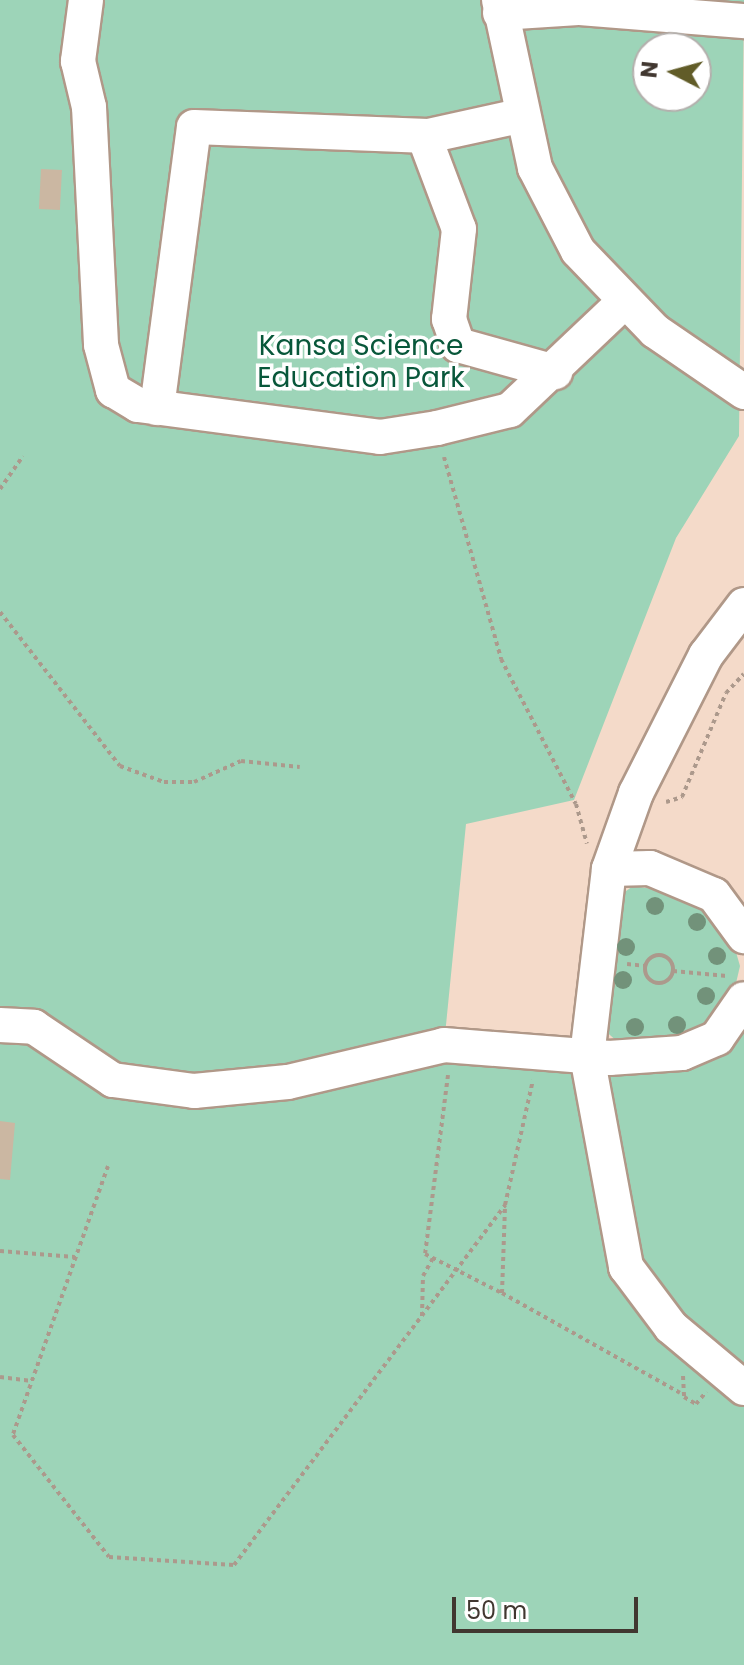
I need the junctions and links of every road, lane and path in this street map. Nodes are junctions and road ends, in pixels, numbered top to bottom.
1 (86, 0) edge
2 (500, 6) edge
3 (744, 21) edge
4 (520, 116) junction
5 (424, 136) junction
6 (624, 302) junction
7 (555, 372) junction
8 (744, 392) edge
9 (157, 408) junction
10 (437, 428) junction
11 (23, 456) dead end
12 (0, 489) edge
13 (744, 605) edge
14 (0, 612) edge
15 (744, 674) edge
16 (300, 767) dead end
17 (633, 811) junction
18 (598, 862) junction
19 (744, 936) edge
20 (673, 971) junction
21 (744, 978) edge
22 (744, 999) edge
23 (0, 1025) edge
24 (451, 1046) junction
25 (533, 1050) junction
26 (587, 1056) junction
27 (108, 1166) dead end
28 (505, 1205) junction
29 (0, 1251) edge
30 (75, 1257) junction
31 (433, 1258) junction
32 (460, 1269) junction
33 (502, 1293) junction
34 (422, 1319) junction
35 (0, 1377) edge
36 (32, 1381) junction
37 (744, 1388) edge
38 (680, 1393) dead end

1 - 9 street
2 - 3 street
2 - 4 street
4 - 5 street
4 - 6 street
5 - 7 street
5 - 9 street
6 - 7 street
6 - 8 street
7 - 10 street
9 - 10 street
10 - 18 path
11 - 12 path
13 - 17 street
14 - 16 path
15 - 17 path
17 - 18 street
18 - 19 street
18 - 26 street
20 - 20 path
20 - 21 path
22 - 26 street
23 - 24 street
24 - 25 street
24 - 31 path
25 - 26 street
25 - 28 path
26 - 37 street
27 - 30 path
28 - 32 path
28 - 33 path
29 - 30 path
30 - 36 path
31 - 32 path
31 - 34 path
32 - 33 path
32 - 34 path
33 - 38 path
34 - 36 path
35 - 36 path

